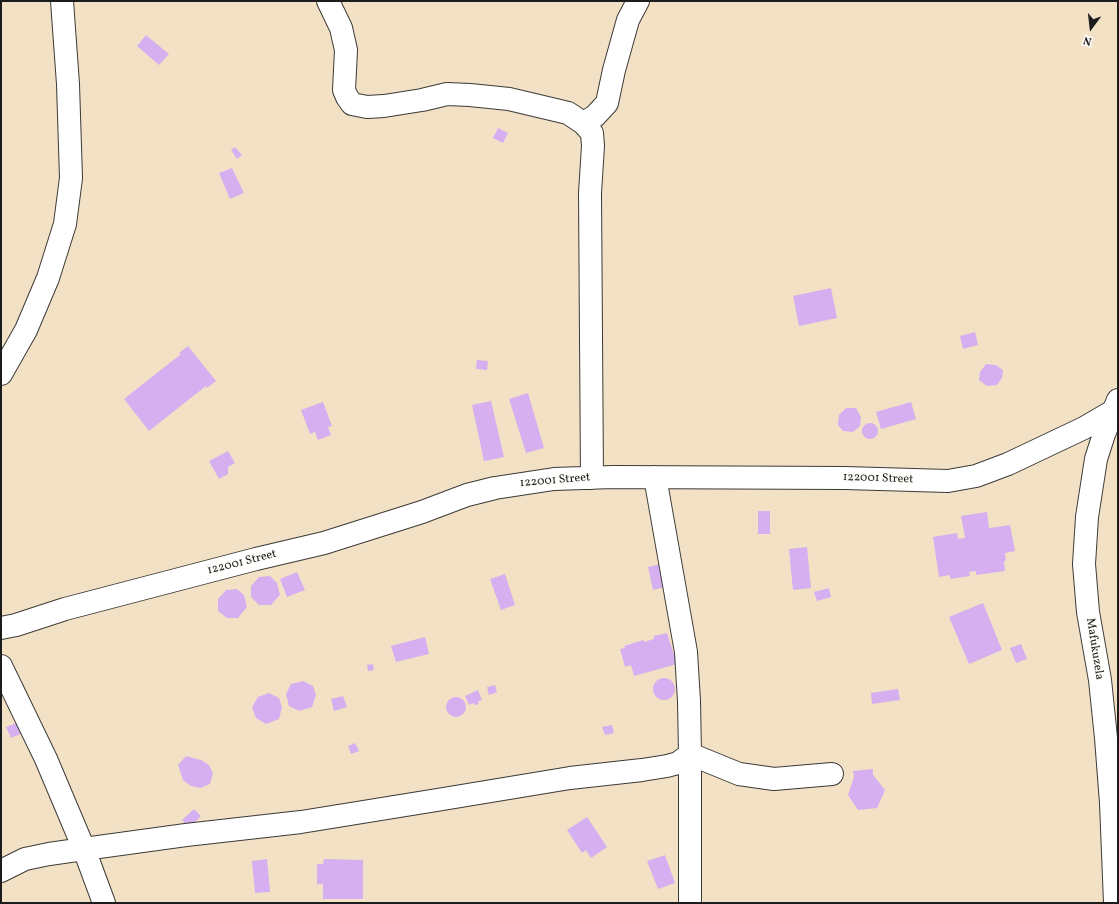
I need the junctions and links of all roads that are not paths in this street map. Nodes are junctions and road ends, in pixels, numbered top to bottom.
1 (62, 1) edge
2 (328, 1) edge
3 (638, 1) edge
4 (583, 122) junction
5 (1, 374) edge
6 (1116, 405) edge
7 (655, 477) junction
8 (592, 478) junction
9 (1, 628) edge
10 (1, 666) edge
11 (690, 754) junction
12 (832, 774) dead end
13 (84, 849) junction
14 (1, 871) edge
15 (104, 903) edge
16 (690, 903) edge
17 (1115, 903) edge

1 - 5 street
2 - 4 street
3 - 4 street
4 - 8 street
6 - 7 street, 122001 Street
6 - 17 street, Mafukuzela
7 - 8 street, 122001 Street
7 - 11 street
8 - 9 street, 122001 Street
10 - 13 street
11 - 12 street
11 - 13 street
11 - 16 street
13 - 14 street
13 - 15 street

